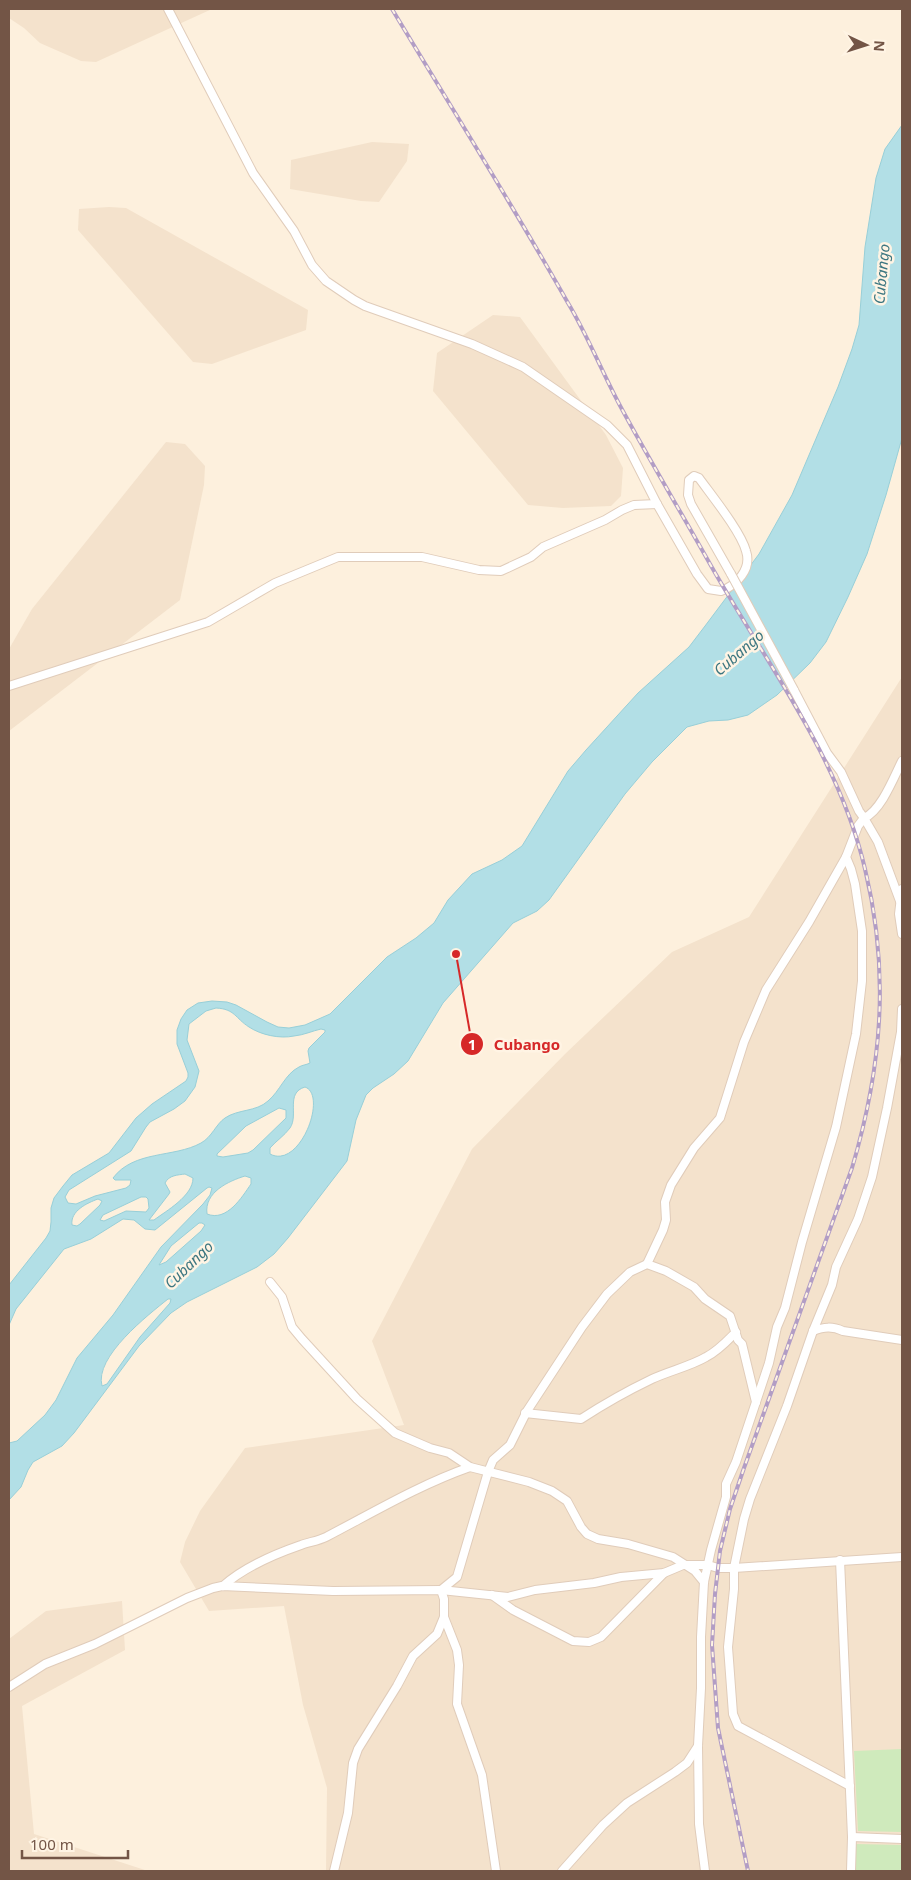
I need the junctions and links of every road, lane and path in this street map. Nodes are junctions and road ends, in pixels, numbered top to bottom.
1 (168, 9) edge
2 (657, 504) junction
3 (9, 686) edge
4 (902, 761) edge
5 (864, 818) junction
6 (846, 858) junction
7 (902, 889) edge
8 (900, 901) junction
9 (902, 934) edge
10 (902, 1010) edge
11 (647, 1264) junction
12 (270, 1282) dead end
13 (813, 1331) junction
14 (736, 1332) junction
15 (902, 1340) edge
16 (756, 1402) junction
17 (525, 1413) junction
18 (470, 1467) junction
19 (488, 1472) junction
20 (902, 1557) edge
21 (840, 1560) junction
22 (708, 1564) junction
23 (683, 1565) junction
24 (734, 1568) junction
25 (664, 1573) junction
26 (704, 1582) junction
27 (223, 1586) junction
28 (441, 1590) junction
29 (492, 1595) junction
30 (444, 1617) junction
31 (9, 1687) edge
32 (698, 1746) junction
33 (850, 1786) junction
34 (852, 1838) junction
35 (902, 1839) edge
36 (334, 1871) edge
37 (496, 1871) edge
38 (562, 1871) edge
39 (705, 1871) edge
40 (851, 1871) edge

1 - 2 street
2 - 3 street
2 - 5 street, bridge
4 - 5 street
5 - 6 street
5 - 8 street
6 - 11 street
6 - 16 street
7 - 8 street
8 - 9 street
10 - 13 street
11 - 14 street
11 - 17 street
12 - 18 street
13 - 15 street
13 - 24 street
14 - 16 street
14 - 17 street
16 - 22 street
17 - 19 street
18 - 19 street
18 - 27 street
19 - 23 street
19 - 28 street
20 - 21 street
21 - 24 street
21 - 33 street
22 - 23 street
22 - 24 street
22 - 26 street
23 - 25 street
23 - 26 street
24 - 33 street
25 - 29 street
25 - 29 street
26 - 32 street
27 - 28 street
27 - 31 street
28 - 29 street
28 - 30 street
30 - 36 street
30 - 37 street
32 - 38 street
32 - 39 street
33 - 34 street
34 - 35 street
34 - 40 street

